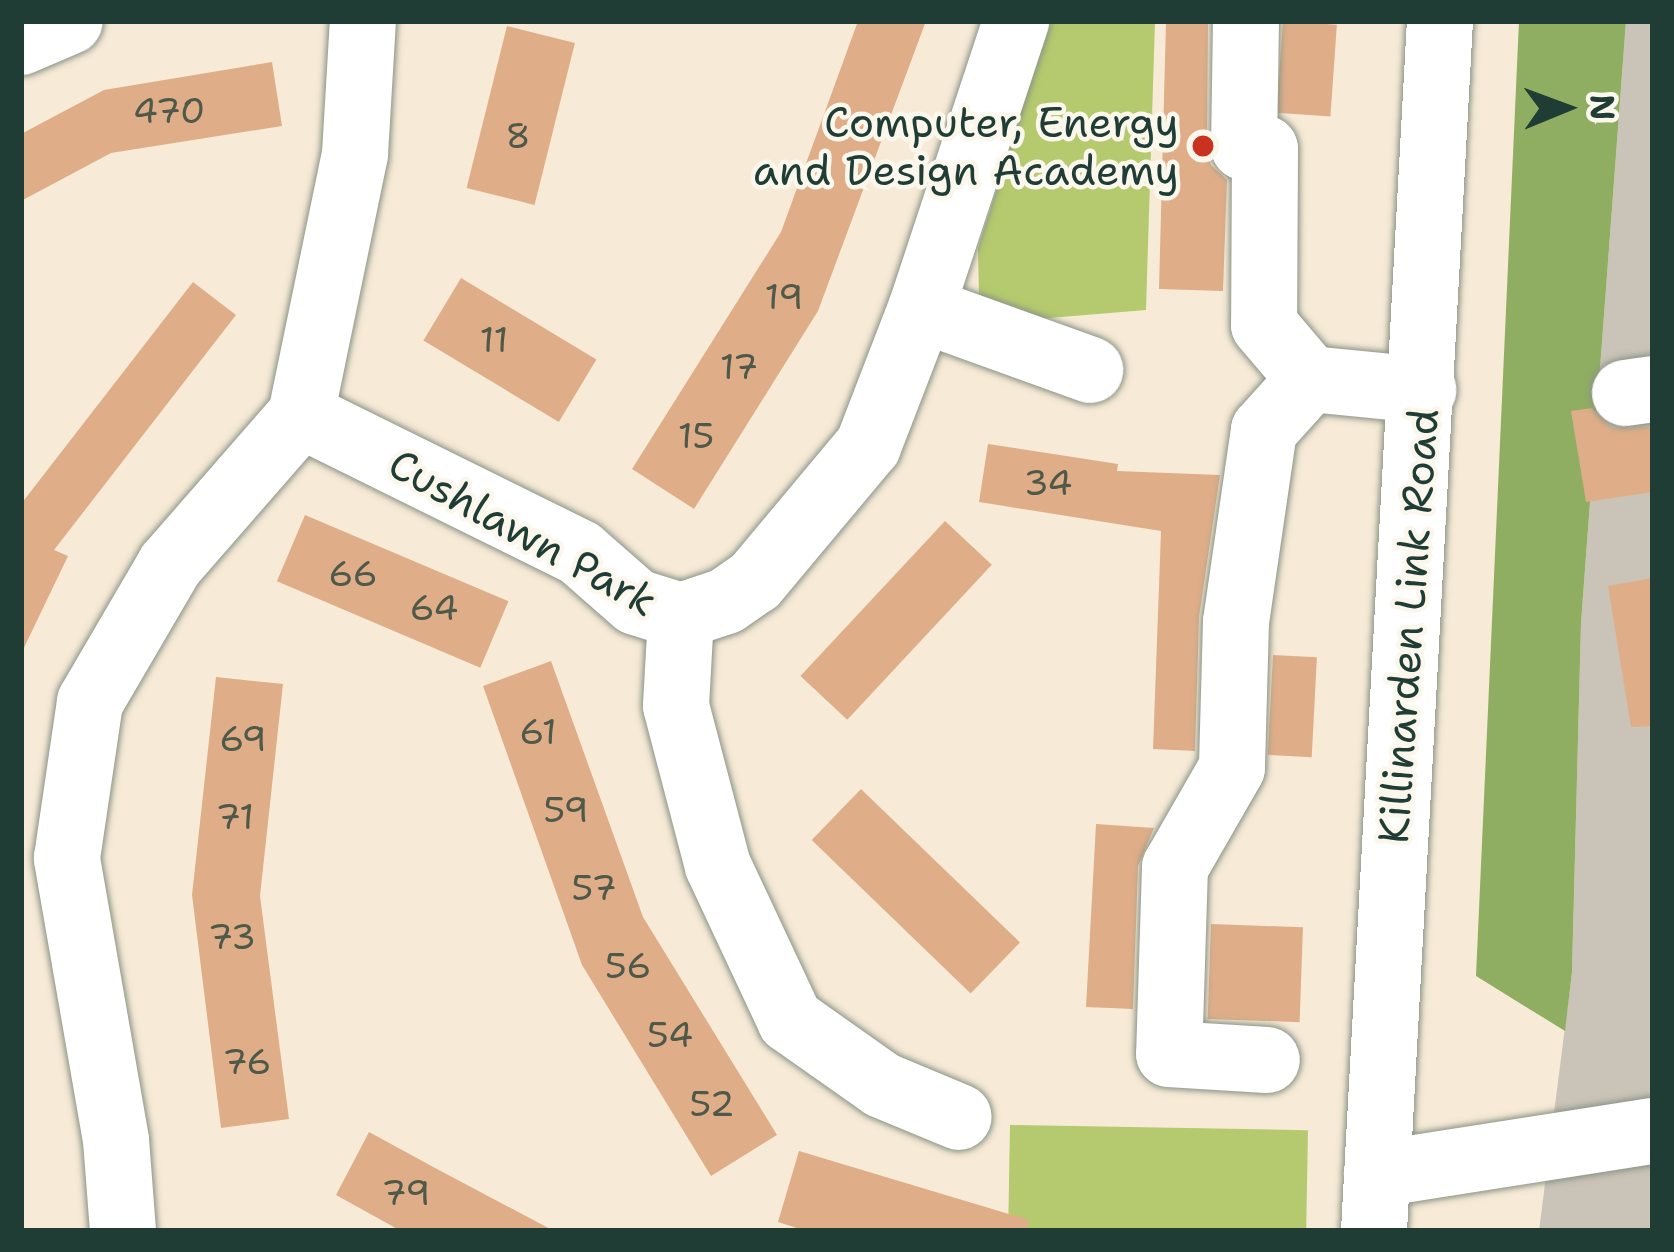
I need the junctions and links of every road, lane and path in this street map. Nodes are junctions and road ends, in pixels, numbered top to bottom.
1 (70, 21) edge
2 (363, 21) edge
3 (1016, 21) edge
4 (1246, 21) edge
5 (1440, 21) edge
6 (21, 42) edge
7 (921, 309) junction
8 (1090, 370) dead end
9 (1310, 379) junction
10 (1423, 390) junction
11 (301, 415) junction
12 (681, 616) junction
13 (44, 862) edge
14 (1267, 1060) dead end
15 (959, 1117) dead end
16 (1653, 1131) edge
17 (1376, 1203) edge
18 (123, 1231) edge

1 - 6 street
2 - 11 street
3 - 7 street, Cushlawn Park
4 - 9 street
5 - 10 street, Killinarden Link Road
7 - 8 street
7 - 12 street, Cushlawn Park
9 - 10 street
9 - 14 street
10 - 17 street, Killinarden Link Road
11 - 12 street, Cushlawn Park
11 - 13 street
12 - 15 street, Cushlawn Park
13 - 18 street
16 - 17 street

